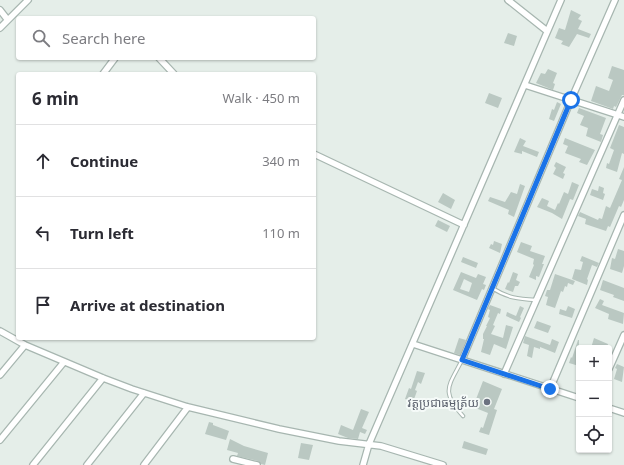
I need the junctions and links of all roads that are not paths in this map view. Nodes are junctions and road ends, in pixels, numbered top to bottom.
1 (28, 0) edge
2 (508, 0) edge
3 (561, 0) edge
4 (615, 0) edge
5 (0, 10) edge
6 (7, 20) junction
7 (0, 28) edge
8 (547, 31) junction
9 (114, 60) edge
10 (161, 60) edge
11 (104, 72) edge
12 (172, 72) edge
13 (525, 85) junction
14 (571, 100) junction
15 (624, 100) edge
16 (618, 115) junction
17 (624, 117) edge
18 (316, 155) edge
19 (624, 215) edge
20 (464, 225) junction
21 (492, 288) junction
22 (537, 300) junction
23 (0, 332) edge
24 (624, 334) edge
25 (413, 344) junction
26 (25, 345) junction
27 (462, 360) junction
28 (64, 362) junction
29 (612, 363) edge
30 (504, 374) junction
31 (0, 375) edge
32 (103, 378) junction
33 (550, 389) junction
34 (144, 393) junction
35 (576, 397) edge
36 (188, 407) junction
37 (612, 409) edge
38 (624, 413) edge
39 (463, 416) dead end
40 (0, 440) edge
41 (369, 444) junction
42 (233, 458) dead end
43 (33, 465) edge
44 (87, 465) edge
45 (144, 465) edge
46 (257, 465) edge
47 (363, 465) edge
48 (443, 465) edge

1 - 6 street
2 - 8 street
3 - 8 street
4 - 14 street
5 - 6 street
6 - 7 street
8 - 13 street
9 - 11 street
10 - 12 street
13 - 14 street
13 - 20 street
14 - 16 street
14 - 21 street
15 - 16 street
16 - 17 street
16 - 22 street
18 - 20 street
19 - 33 street
20 - 25 street
21 - 22 lane
21 - 27 street
22 - 30 street
23 - 26 street
24 - 29 street
25 - 27 street
25 - 41 street
26 - 28 street
26 - 31 street
27 - 30 street
27 - 39 lane
28 - 32 street
28 - 40 street
30 - 33 street
32 - 34 street
32 - 43 street
33 - 35 street
34 - 36 street
34 - 44 street
36 - 41 street
36 - 45 street
37 - 38 street
41 - 47 street
41 - 48 street
42 - 46 street

